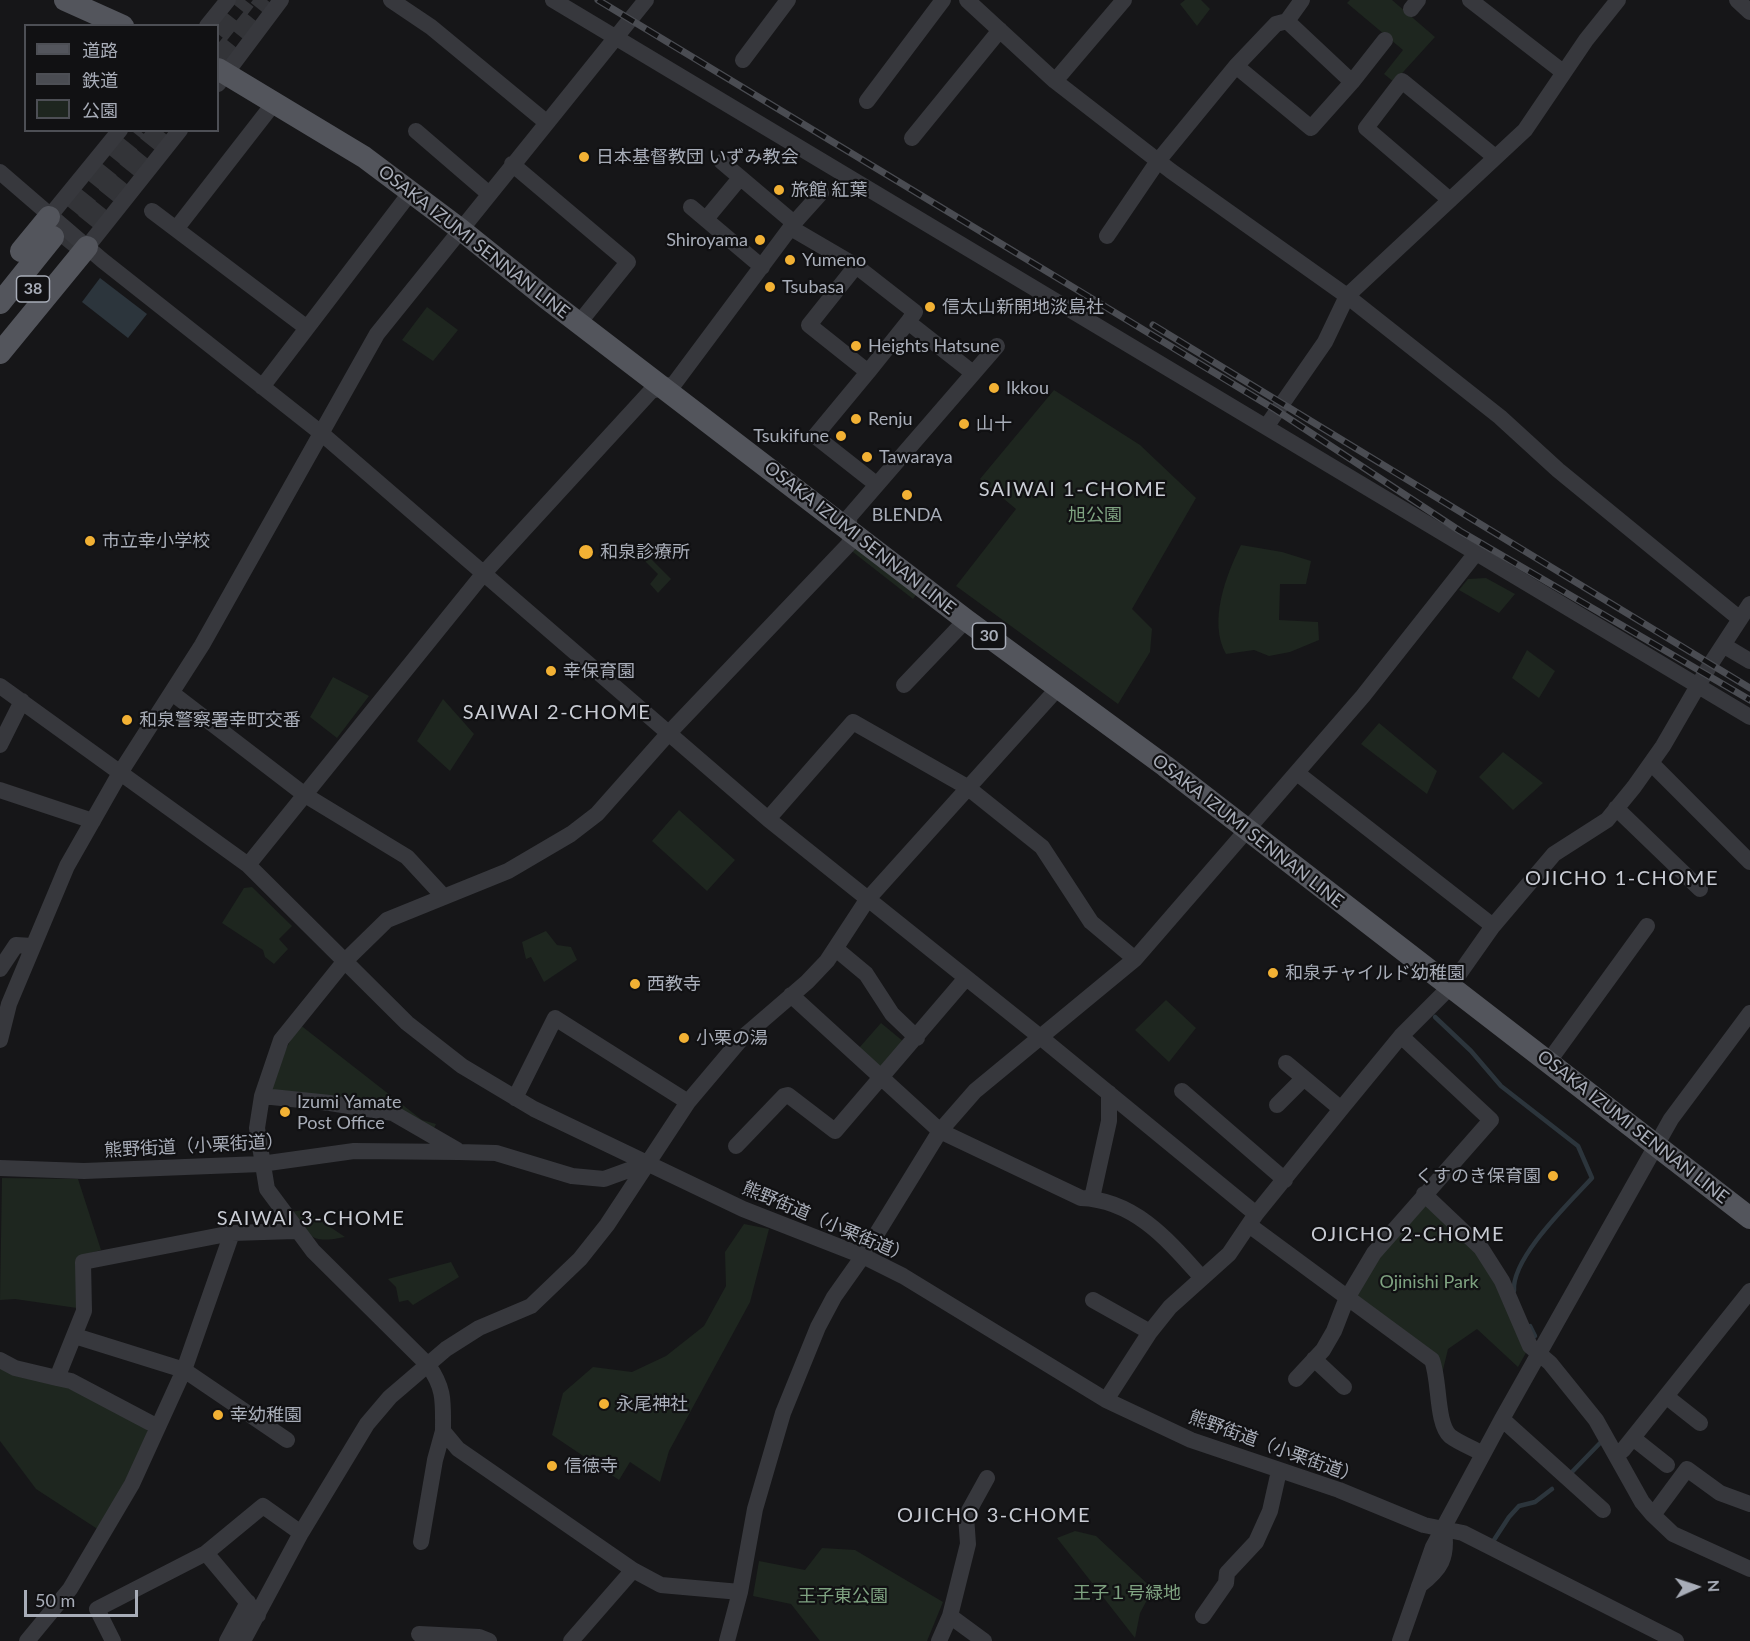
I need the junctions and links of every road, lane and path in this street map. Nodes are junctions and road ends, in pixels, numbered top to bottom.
1 (65, 0) edge
2 (228, 0) edge
3 (281, 0) edge
4 (391, 0) edge
5 (553, 0) edge
6 (646, 0) edge
7 (788, 0) edge
8 (943, 0) edge
9 (967, 0) edge
10 (1124, 0) edge
11 (1302, 0) edge
12 (1470, 0) edge
13 (1618, 0) edge
14 (1737, 0) edge
15 (1750, 12) edge
16 (1287, 21) junction
17 (119, 24) edge
18 (209, 24) edge
19 (1000, 30) junction
20 (617, 38) junction
21 (1385, 40) dead end
22 (743, 60) dead end
23 (1236, 66) junction
24 (1563, 72) junction
25 (220, 76) edge
26 (1055, 81) junction
27 (1352, 82) junction
28 (867, 101) dead end
29 (274, 103) junction
30 (546, 122) junction
31 (416, 131) dead end
32 (119, 132) edge
33 (178, 132) edge
34 (912, 138) dead end
35 (1495, 157) junction
36 (1158, 161) junction
37 (722, 162) dead end
38 (512, 164) junction
39 (0, 172) edge
40 (740, 178) junction
41 (488, 193) junction
42 (821, 193) dead end
43 (410, 194) junction
44 (1450, 200) junction
45 (691, 207) dead end
46 (152, 211) dead end
47 (706, 219) junction
48 (793, 226) junction
49 (460, 228) junction
50 (176, 229) junction
51 (1107, 236) dead end
52 (64, 237) junction
53 (856, 266) junction
54 (762, 267) junction
55 (0, 278) edge
56 (1347, 296) junction
57 (0, 303) edge
58 (908, 322) junction
59 (579, 323) junction
60 (307, 328) junction
61 (0, 329) edge
62 (997, 346) dead end
63 (0, 353) edge
64 (868, 372) junction
65 (973, 373) junction
66 (262, 387) junction
67 (664, 387) junction
68 (1266, 427) junction
69 (321, 433) junction
70 (876, 484) junction
71 (849, 530) junction
72 (1476, 553) junction
73 (484, 573) junction
74 (1750, 604) edge
75 (1740, 619) junction
76 (966, 620) junction
77 (1723, 645) junction
78 (1750, 661) edge
79 (904, 685) dead end
80 (1699, 685) junction
81 (0, 686) edge
82 (1058, 688) junction
83 (172, 693) junction
84 (22, 702) junction
85 (1750, 717) edge
86 (667, 735) junction
87 (0, 745) edge
88 (1651, 763) junction
89 (120, 773) junction
90 (1297, 773) junction
91 (967, 787) junction
92 (0, 790) edge
93 (305, 795) junction
94 (1616, 808) junction
95 (768, 819) junction
96 (93, 821) junction
97 (1247, 831) junction
98 (1750, 862) edge
99 (248, 865) junction
100 (1700, 889) dead end
101 (444, 897) junction
102 (867, 900) junction
103 (1493, 926) junction
104 (1647, 926) dead end
105 (32, 946) junction
106 (836, 948) junction
107 (1135, 958) junction
108 (344, 962) junction
109 (1, 967) edge
110 (966, 978) junction
111 (1450, 987) junction
112 (791, 995) junction
113 (1750, 1014) edge
114 (1039, 1036) junction
115 (1401, 1036) junction
116 (917, 1038) junction
117 (0, 1040) edge
118 (1549, 1061) junction
119 (1286, 1063) dead end
120 (883, 1077) junction
121 (1304, 1078) junction
122 (1182, 1091) dead end
123 (1109, 1093) junction
124 (262, 1096) junction
125 (515, 1098) junction
126 (688, 1102) junction
127 (1276, 1105) dead end
128 (1341, 1109) junction
129 (940, 1131) junction
130 (736, 1146) dead end
131 (1656, 1147) junction
132 (459, 1152) junction
133 (648, 1163) junction
134 (261, 1164) junction
135 (0, 1168) edge
136 (604, 1179) junction
137 (1285, 1179) junction
138 (1424, 1194) junction
139 (1092, 1198) junction
140 (618, 1206) junction
141 (1750, 1218) edge
142 (1252, 1220) junction
143 (295, 1231) junction
144 (232, 1233) junction
145 (863, 1256) junction
146 (1202, 1278) junction
147 (1750, 1291) edge
148 (1093, 1300) dead end
149 (1346, 1300) junction
150 (1150, 1332) junction
151 (75, 1336) junction
152 (1539, 1355) junction
153 (1314, 1359) junction
154 (0, 1360) edge
155 (428, 1365) junction
156 (184, 1370) junction
157 (57, 1378) junction
158 (1296, 1379) dead end
159 (1344, 1387) dead end
160 (1667, 1397) junction
161 (1106, 1400) junction
162 (1502, 1419) junction
163 (1700, 1423) dead end
164 (158, 1427) junction
165 (443, 1431) junction
166 (1633, 1438) junction
167 (287, 1440) dead end
168 (1484, 1454) junction
169 (1616, 1455) junction
170 (1667, 1465) dead end
171 (1279, 1471) junction
172 (987, 1478) dead end
173 (1750, 1504) edge
174 (1603, 1510) dead end
175 (1653, 1515) junction
176 (1444, 1528) junction
177 (301, 1533) junction
178 (421, 1542) dead end
179 (206, 1553) junction
180 (1750, 1569) edge
181 (633, 1570) junction
182 (740, 1592) junction
183 (253, 1609) junction
184 (950, 1616) junction
185 (1203, 1616) dead end
186 (419, 1634) dead end
187 (27, 1641) edge
188 (113, 1641) edge
189 (227, 1641) edge
190 (243, 1641) edge
191 (489, 1641) edge
192 (571, 1641) edge
193 (727, 1641) edge
194 (939, 1641) edge
195 (984, 1641) edge
196 (1400, 1641) edge
197 (1676, 1641) edge

1 - 17 main road
2 - 18 street
3 - 25 street
4 - 30 street
5 - 20 street
6 - 20 street
7 - 22 street
8 - 28 street
9 - 19 street
10 - 26 street
11 - 16 street
12 - 24 street
13 - 24 street
14 - 15 street
16 - 23 street
16 - 27 street
19 - 26 street
19 - 34 street
20 - 30 street
20 - 68 street
21 - 27 street
23 - 27 street
23 - 36 street
24 - 35 street
25 - 29 main road, OSAKA IZUMI SENNAN LINE / 30
26 - 36 street
29 - 43 main road, OSAKA IZUMI SENNAN LINE / 30
29 - 50 street
30 - 38 street
31 - 41 street
32 - 52 street
33 - 52 street
35 - 44 street
35 - 44 street
36 - 51 street
36 - 56 street
37 - 40 street
38 - 41 street
38 - 59 street
39 - 52 street
40 - 47 street
40 - 48 street
41 - 49 street
42 - 48 street
43 - 49 main road, OSAKA IZUMI SENNAN LINE / 30
43 - 60 street
44 - 56 street
45 - 47 street
46 - 50 street
47 - 54 street
48 - 53 street
48 - 54 street
49 - 59 main road, OSAKA IZUMI SENNAN LINE / 30
49 - 69 street
50 - 60 street
52 - 55 main road
52 - 57 main road, 38
52 - 61 main road, 38
52 - 63 main road
52 - 66 street
53 - 58 street
53 - 64 street
54 - 67 street
56 - 68 street
56 - 75 street
58 - 64 street
58 - 65 street
59 - 67 main road, OSAKA IZUMI SENNAN LINE / 30
60 - 66 street
62 - 65 street
64 - 70 street
65 - 70 street
66 - 69 street
67 - 71 main road, OSAKA IZUMI SENNAN LINE / 30
67 - 73 street
68 - 72 street
69 - 73 street
69 - 83 street
70 - 71 street
71 - 76 main road, OSAKA IZUMI SENNAN LINE / 30
71 - 86 street
72 - 80 street
72 - 90 street
73 - 86 street
73 - 93 street
74 - 75 street
75 - 77 street
76 - 79 street
76 - 82 main road, OSAKA IZUMI SENNAN LINE / 30
77 - 78 street
77 - 80 street
80 - 85 street
80 - 88 street
81 - 84 street
82 - 91 street
82 - 97 main road, OSAKA IZUMI SENNAN LINE / 30
83 - 89 street
83 - 93 street
84 - 87 street
84 - 89 street
86 - 95 street
86 - 101 street
88 - 94 street
88 - 98 street
89 - 96 street
89 - 99 street
90 - 97 street
90 - 103 street
91 - 95 street
91 - 102 street
91 - 107 street
92 - 96 street
93 - 99 street
93 - 101 street
94 - 100 street
94 - 103 street
95 - 102 street
96 - 105 street
97 - 107 street
97 - 111 main road, OSAKA IZUMI SENNAN LINE / 30
99 - 108 street
101 - 108 street
102 - 106 street
102 - 110 street
103 - 111 street
104 - 118 street
105 - 109 street
105 - 117 street
106 - 112 street
106 - 116 street
107 - 114 street
108 - 124 street
108 - 125 street
110 - 114 street
110 - 116 street
111 - 115 street
111 - 118 main road, OSAKA IZUMI SENNAN LINE / 30
112 - 120 street
112 - 126 street
113 - 131 street
114 - 123 street
114 - 129 street
115 - 128 street
115 - 138 street
116 - 120 street
118 - 131 main road, OSAKA IZUMI SENNAN LINE / 30
119 - 121 street
120 - 129 street
120 - 130 street
121 - 127 street
121 - 128 street
122 - 137 street
123 - 139 street
123 - 142 street
124 - 132 street
124 - 134 street
125 - 126 street
125 - 133 street
126 - 133 street
128 - 137 street
129 - 139 street
129 - 145 street
131 - 141 main road, OSAKA IZUMI SENNAN LINE / 30
131 - 152 street
132 - 134 street, 熊野街道（小栗街道）
132 - 136 street, 熊野街道（小栗街道）
133 - 136 street, 熊野街道（小栗街道）
133 - 140 street
133 - 145 street, 熊野街道（小栗街道）
134 - 135 street, 熊野街道（小栗街道）
134 - 143 street
136 - 140 street
137 - 142 street
138 - 149 street
138 - 152 street
139 - 146 street
140 - 155 street
142 - 146 street
142 - 149 street
143 - 144 street
143 - 155 street
144 - 151 street
144 - 156 street
145 - 161 street, 熊野街道（小栗街道）
145 - 182 street
146 - 150 street
147 - 160 street
148 - 150 street
149 - 153 street
149 - 168 street
150 - 161 street
151 - 156 street
151 - 157 street
152 - 162 street
152 - 169 street
153 - 158 street
153 - 159 street
154 - 157 street
155 - 165 street
155 - 177 street
156 - 164 street
156 - 167 street
157 - 164 street
160 - 163 street
160 - 166 street
161 - 171 street, 熊野街道（小栗街道）
162 - 168 street
162 - 174 street
164 - 187 street
165 - 178 street
165 - 181 street
166 - 169 street
166 - 170 street
168 - 176 street
169 - 175 street
171 - 176 street, 熊野街道（小栗街道）
171 - 185 street
172 - 184 street
173 - 175 street
175 - 180 street
176 - 196 street
176 - 197 street, 熊野街道（小栗街道）
177 - 179 street
177 - 183 street
179 - 183 street
179 - 188 street
181 - 182 street
181 - 192 street
182 - 193 street
183 - 189 street
183 - 190 street
184 - 194 street
184 - 195 street
186 - 191 street

